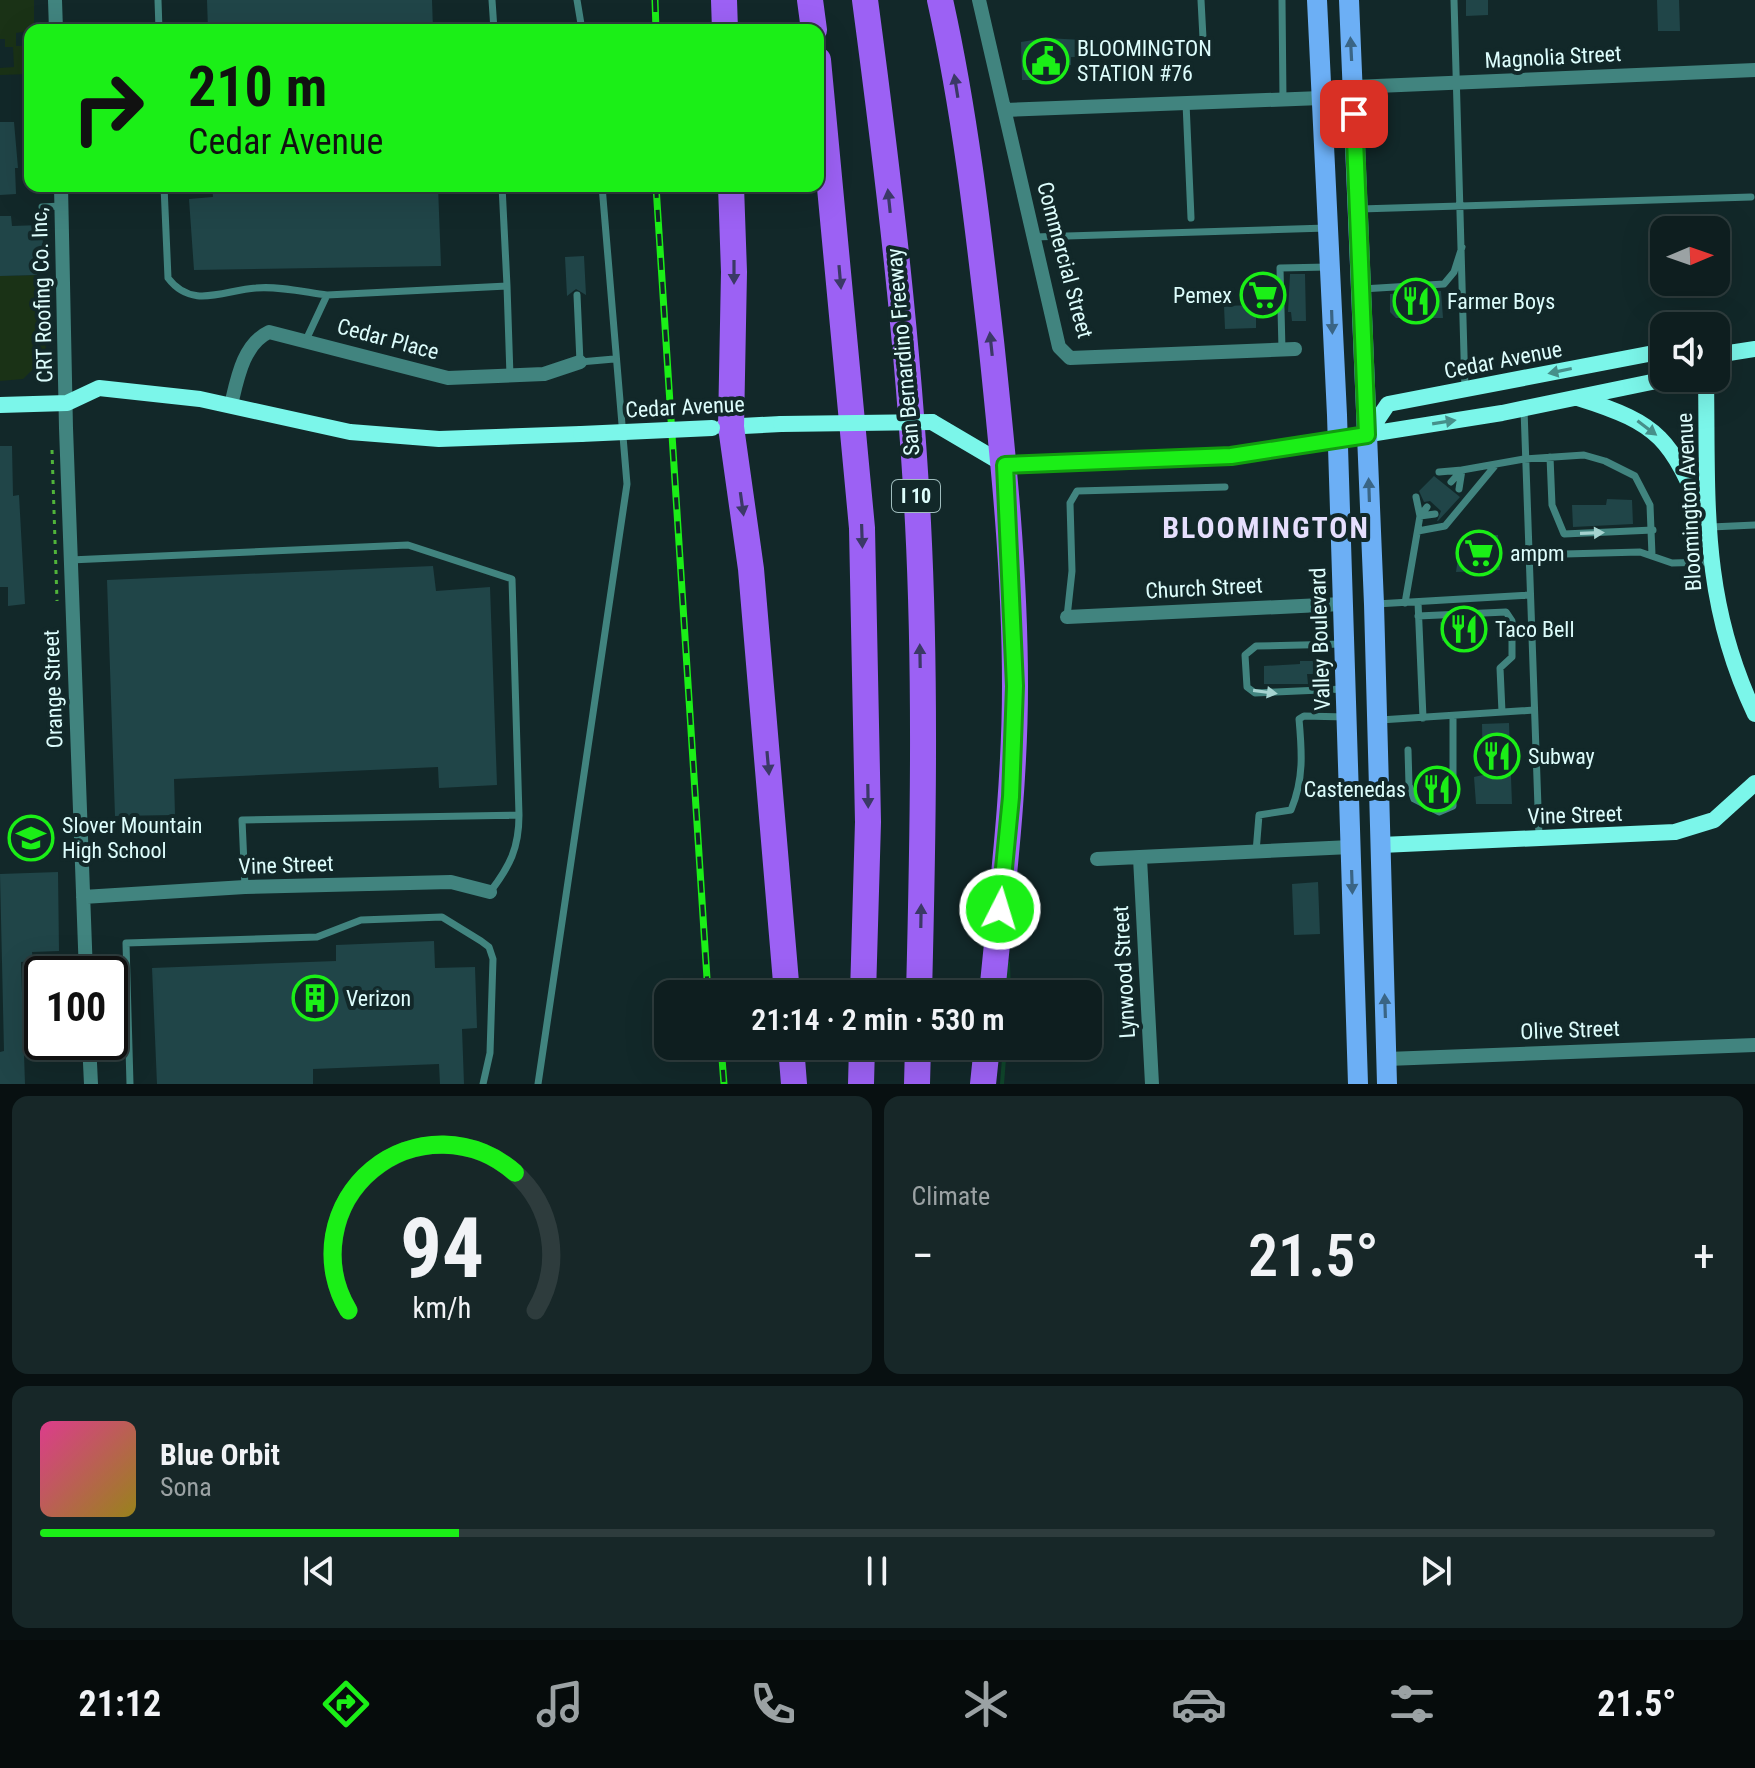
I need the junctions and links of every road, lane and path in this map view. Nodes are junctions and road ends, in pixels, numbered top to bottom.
1 (55, 0) edge
2 (158, 0) edge
3 (492, 0) edge
4 (577, 0) edge
5 (724, 0) edge
6 (810, 0) edge
7 (865, 0) edge
8 (940, 0) edge
9 (979, 0) edge
10 (1201, 0) edge
11 (1282, 0) edge
12 (1317, 0) edge
13 (1349, 0) edge
14 (1454, 0) edge
15 (56, 24) edge
16 (159, 24) edge
17 (494, 24) edge
18 (581, 24) edge
19 (725, 24) edge
20 (813, 24) edge
21 (1203, 38) dead end
22 (1755, 70) edge
23 (1458, 83) junction
24 (1353, 87) junction
25 (1321, 98) junction
26 (1283, 99) junction
27 (1186, 103) junction
28 (1005, 110) junction
29 (824, 124) edge
30 (61, 192) edge
31 (164, 192) edge
32 (502, 192) edge
33 (602, 192) edge
34 (731, 192) edge
35 (1751, 197) dead end
36 (61, 206) junction
37 (42, 207) dead end
38 (1462, 207) junction
39 (1358, 209) junction
40 (1191, 218) dead end
41 (1329, 228) junction
42 (1034, 237) junction
43 (1463, 245) junction
44 (1330, 267) junction
45 (507, 286) junction
46 (1361, 289) junction
47 (327, 295) junction
48 (577, 295) dead end
49 (306, 340) junction
50 (1755, 349) edge
51 (1288, 350) joint
52 (1730, 353) edge
53 (1650, 354) edge
54 (614, 359) junction
55 (580, 362) junction
56 (510, 376) junction
57 (1650, 382) edge
58 (1465, 391) junction
59 (1706, 392) edge
60 (1576, 397) junction
61 (67, 403) junction
62 (0, 405) edge
63 (231, 405) junction
64 (1524, 409) junction
65 (722, 427) junction
66 (1367, 435) junction
67 (52, 441) dead end
68 (1337, 441) junction
69 (1550, 457) junction
70 (1524, 459) junction
71 (1005, 465) junction
72 (1494, 467) junction
73 (1462, 470) junction
74 (1439, 472) dead end
75 (1451, 482) dead end
76 (1225, 487) dead end
77 (1459, 489) dead end
78 (1416, 497) dead end
79 (1427, 507) dead end
80 (1435, 514) dead end
81 (1420, 516) junction
82 (1755, 525) edge
83 (1709, 528) junction
84 (1653, 530) junction
85 (1418, 531) junction
86 (1527, 555) junction
87 (1652, 555) junction
88 (70, 560) junction
89 (1710, 562) junction
90 (1529, 595) junction
91 (57, 601) dead end
92 (1418, 602) junction
93 (1405, 603) junction
94 (1342, 604) junction
95 (1374, 604) junction
96 (1418, 616) junction
97 (1067, 617) joint
98 (1344, 644) junction
99 (1345, 689) junction
100 (1534, 710) junction
101 (1502, 712) junction
102 (1755, 714) edge
103 (1453, 716) junction
104 (1346, 717) junction
105 (1423, 718) junction
106 (1377, 721) junction
107 (1408, 750) dead end
108 (1755, 783) edge
109 (519, 815) junction
110 (1539, 838) junction
111 (1381, 845) junction
112 (1351, 847) junction
113 (1256, 852) junction
114 (1140, 858) junction
115 (1097, 859) dead end
116 (245, 887) junction
117 (490, 892) joint
118 (83, 897) junction
119 (85, 956) edge
120 (786, 980) edge
121 (863, 980) edge
122 (919, 980) edge
123 (993, 980) edge
124 (1755, 1045) edge
125 (1387, 1059) junction
126 (90, 1060) edge
127 (792, 1060) edge
128 (862, 1060) edge
129 (918, 1060) edge
130 (986, 1060) edge
131 (91, 1084) edge
132 (130, 1084) edge
133 (483, 1084) edge
134 (538, 1084) edge
135 (794, 1084) edge
136 (861, 1084) edge
137 (917, 1084) edge
138 (983, 1084) edge
139 (1152, 1084) edge
140 (1358, 1084) edge
141 (1387, 1084) edge

1 - 15 street
2 - 16 lane
3 - 17 lane
4 - 18 lane
5 - 19 highway
6 - 20 highway
122 -> 7 highway, San Bernardino Freeway / I 10
71 -> 8 highway
9 - 28 street, Commercial Street
10 - 21 lane
11 - 26 lane
12 - 25 main road, Valley Boulevard
24 -> 13 main road
14 - 23 lane
22 - 23 street, Magnolia Street
23 - 24 street, Magnolia Street
23 - 38 lane
24 - 39 main road
25 - 26 street
25 - 41 main road, Valley Boulevard
26 - 27 street
27 - 28 street
27 - 40 lane
28 - 42 street, Commercial Street
29 -> 121 highway, I 10
30 - 36 street, CRT Roofing Co. Inc,
31 - 47 lane
32 - 45 lane
33 - 54 lane
34 -> 65 highway
35 - 38 lane
36 - 37 lane
36 - 61 street, CRT Roofing Co. Inc,
38 - 39 lane
38 - 43 lane
39 - 46 main road
41 - 42 lane
41 - 44 main road, Valley Boulevard
42 - 51 street, Commercial Street
43 - 46 lane
43 - 58 lane
44 - 51 lane
44 -> 68 main road, Valley Boulevard
45 - 47 lane
45 - 56 lane
46 - 66 main road
47 - 49 lane
48 - 55 lane
49 - 56 street, Cedar Place
49 - 63 street, Cedar Place
50 - 52 main road
53 -> 58 main road, Cedar Avenue
54 - 55 lane
54 - 134 lane
55 - 56 street, Cedar Place
57 - 60 main road
58 - 66 main road, Cedar Avenue
59 - 83 main road, Bloomington Avenue
60 - 64 main road
60 -> 83 main road
61 - 62 main road, Cedar Avenue
61 - 63 main road, Cedar Avenue
61 - 88 street, Orange Street
63 - 65 main road, Cedar Avenue, bridge
66 -> 64 main road
64 - 70 lane
65 - 71 main road, Cedar Avenue, bridge
65 -> 120 highway
66 - 68 main road
95 -> 66 main road
67 - 91 path
68 - 71 main road
68 - 94 main road, Valley Boulevard
69 - 70 lane
69 - 84 lane
69 -> 84 lane
70 - 72 lane
70 - 86 lane
71 - 123 highway
72 - 73 lane
72 - 85 lane
73 - 74 lane
73 - 75 lane
73 - 77 lane
76 - 97 lane
78 - 81 lane
79 - 81 lane
80 - 81 lane
81 - 85 lane
82 - 83 lane
83 - 89 main road, Bloomington Avenue
84 - 87 lane
85 - 93 lane
86 - 87 lane
86 - 90 lane
87 - 89 lane
88 - 109 lane
88 - 118 street, Orange Street
89 - 102 main road, Bloomington Avenue
90 - 92 lane
90 - 100 lane
92 - 93 lane
92 - 96 lane
93 - 95 lane
94 - 97 street, Church Street
94 - 98 main road, Valley Boulevard
95 - 106 main road
96 - 101 lane
96 - 105 lane
98 - 99 main road, Valley Boulevard
98 -> 99 lane
99 - 104 main road, Valley Boulevard
100 - 101 lane
100 - 110 lane
101 - 103 lane
103 - 105 lane
103 - 107 lane
104 - 112 main road, Valley Boulevard
104 - 113 lane
105 - 106 lane
106 - 111 main road
108 - 110 main road, Vine Street
109 - 116 lane
109 - 117 lane
110 - 111 main road, Vine Street
125 -> 111 main road
112 - 113 street
112 -> 140 main road, Valley Boulevard
113 - 114 street
114 - 115 street
114 - 139 street, Lynwood Street
116 - 117 street, Vine Street
116 - 118 street, Vine Street
118 - 119 street, Orange Street
124 - 125 street, Olive Street
125 - 141 main road
126 - 131 street
127 - 135 highway
128 - 136 highway
129 - 137 highway
130 - 138 highway
132 - 133 lane

